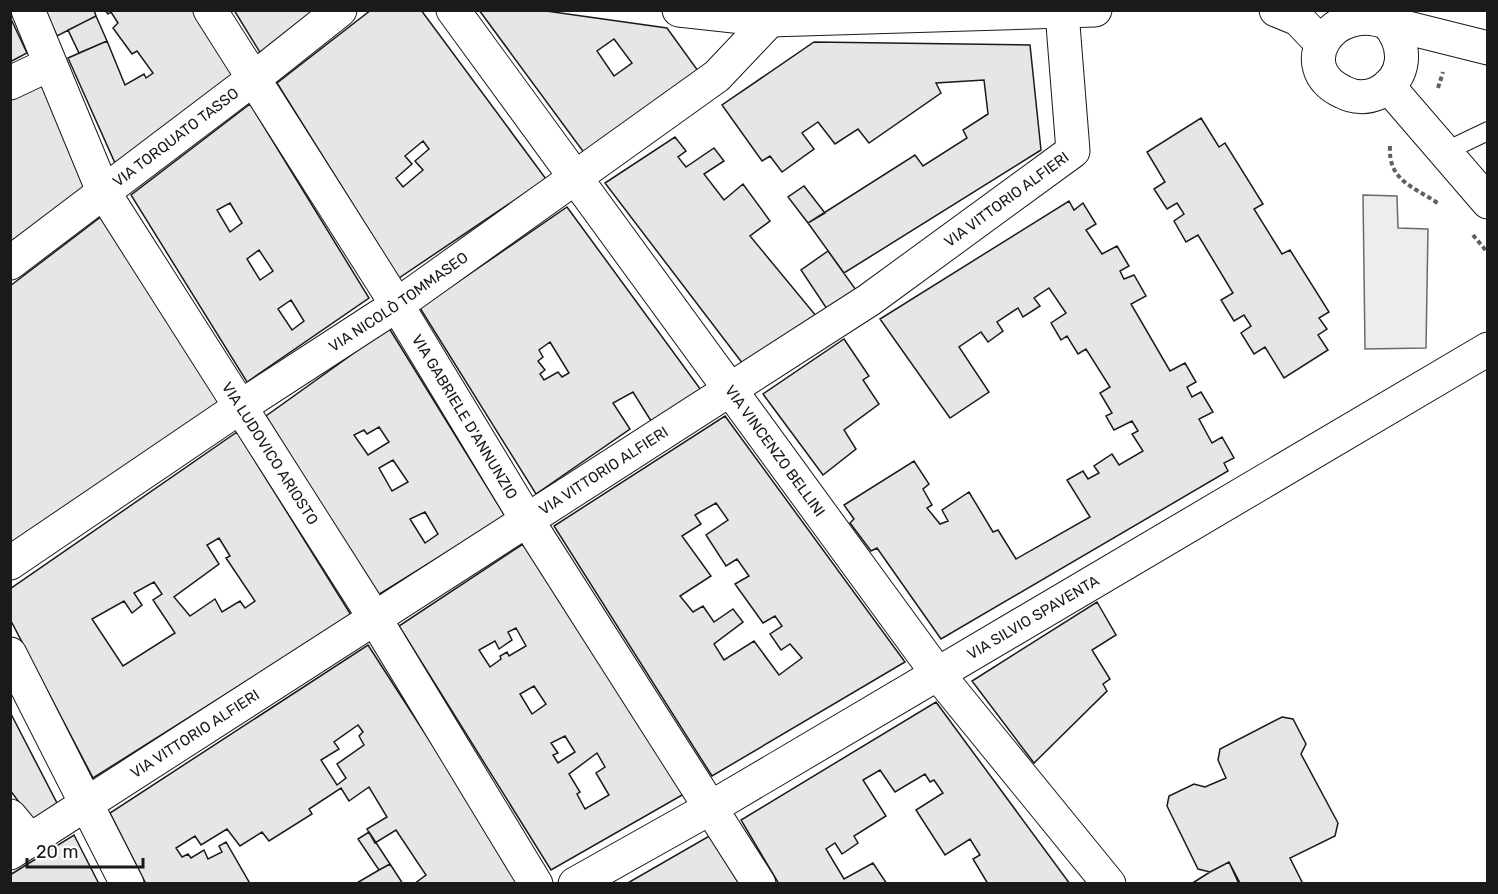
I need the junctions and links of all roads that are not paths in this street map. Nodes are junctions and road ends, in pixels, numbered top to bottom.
1 (28, 10) edge
2 (210, 10) edge
3 (340, 10) edge
4 (453, 10) edge
5 (679, 10) edge
6 (1095, 10) edge
7 (1276, 10) edge
8 (1062, 12) junction
9 (1347, 12) edge
10 (770, 20) junction
11 (1388, 23) junction
12 (1320, 42) junction
13 (1488, 48) edge
14 (50, 64) junction
15 (253, 79) junction
16 (10, 83) edge
17 (1388, 86) junction
18 (1488, 131) edge
19 (1444, 152) junction
20 (576, 177) junction
21 (103, 191) junction
22 (1488, 202) edge
23 (10, 263) edge
24 (397, 305) junction
25 (1488, 349) edge
26 (728, 390) junction
27 (240, 407) junction
28 (527, 520) junction
29 (10, 563) edge
30 (374, 617) junction
31 (10, 654) edge
32 (937, 673) junction
33 (89, 805) junction
34 (712, 807) junction
35 (17, 836) edge
36 (127, 884) edge
37 (536, 884) edge
38 (575, 884) edge
39 (759, 884) edge
40 (1109, 884) edge

1 - 14 street, VIA LUDOVICO ARIOSTO
2 - 15 street, VIA GABRIELE D'ANNUNZIO
3 - 15 street, VIA TORQUATO TASSO
4 - 20 street, VIA VINCENZO BELLINI
5 - 10 street
6 - 8 street
7 - 12 street
8 - 10 street
8 - 26 street, VIA VITTORIO ALFIERI
9 - 11 street
9 - 12 street
10 - 20 street, VIA NICOLÒ TOMMASEO
11 - 13 street
11 - 17 street
12 - 17 street
14 - 16 street
14 - 21 street, VIA LUDOVICO ARIOSTO
15 - 21 street, VIA TORQUATO TASSO
15 - 24 street, VIA GABRIELE D'ANNUNZIO
17 - 19 street
18 - 19 lane
19 - 22 street
20 - 24 street, VIA NICOLÒ TOMMASEO
20 - 26 street, VIA VINCENZO BELLINI
21 - 23 street, VIA TORQUATO TASSO
21 - 27 street, VIA LUDOVICO ARIOSTO
24 - 27 street, VIA NICOLÒ TOMMASEO
24 - 28 street, VIA GABRIELE D'ANNUNZIO
25 - 32 street, VIA SILVIO SPAVENTA
26 - 28 street, VIA VITTORIO ALFIERI
26 - 32 street, VIA VINCENZO BELLINI
27 - 29 street, VIA NICOLÒ TOMMASEO
27 - 30 street, VIA LUDOVICO ARIOSTO
28 - 30 street, VIA VITTORIO ALFIERI
28 - 34 street, VIA GABRIELE D'ANNUNZIO
30 - 33 street, VIA VITTORIO ALFIERI
30 - 37 street, VIA LUDOVICO ARIOSTO
31 - 33 street
32 - 34 street, VIA SILVIO SPAVENTA
32 - 40 street, VIA VINCENZO BELLINI
33 - 35 street, VIA VITTORIO ALFIERI
33 - 36 street
34 - 38 street, VIA SILVIO SPAVENTA
34 - 39 street, VIA GABRIELE D'ANNUNZIO

